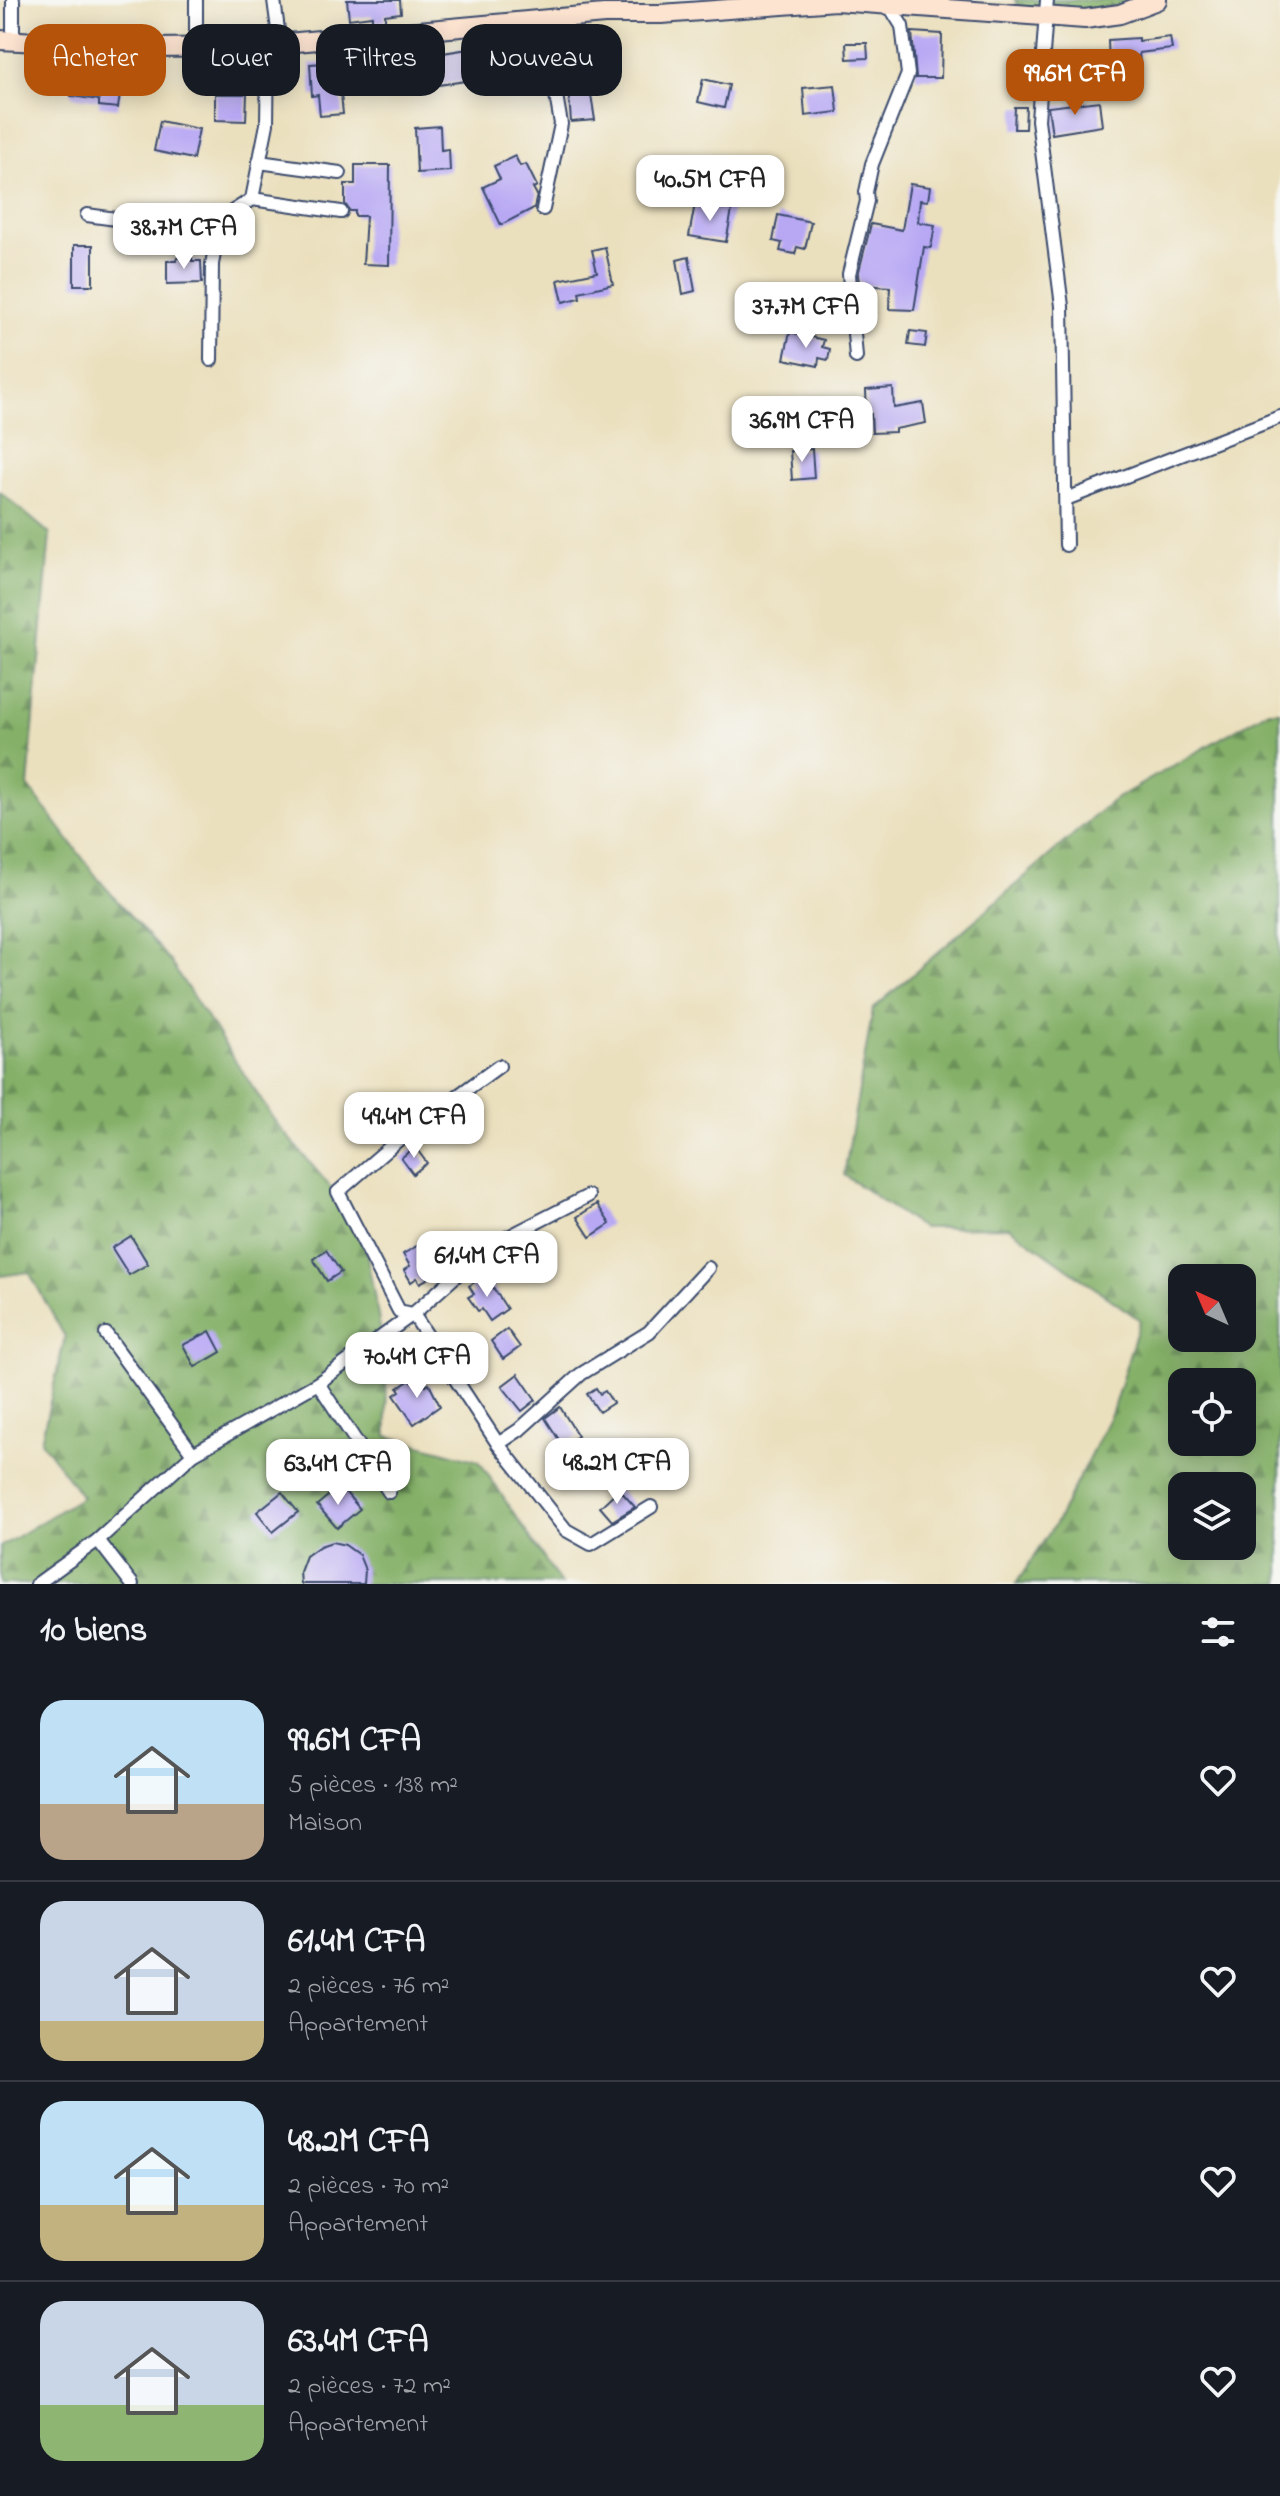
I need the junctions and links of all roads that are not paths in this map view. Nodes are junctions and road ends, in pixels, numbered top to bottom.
1 (13, 0) edge
2 (196, 0) edge
3 (274, 0) edge
4 (1157, 0) edge
5 (889, 5) junction
6 (1046, 9) edge
7 (523, 22) junction
8 (196, 24) edge
9 (274, 24) edge
10 (7, 40) edge
11 (300, 43) edge
12 (182, 46) edge
13 (269, 96) edge
14 (259, 162) junction
15 (340, 173) dead end
16 (252, 199) junction
17 (543, 209) dead end
18 (341, 212) dead end
19 (87, 215) dead end
20 (221, 219) junction
21 (856, 357) dead end
22 (211, 360) dead end
23 (1280, 417) edge
24 (1066, 499) junction
25 (1066, 545) dead end
26 (499, 1066) dead end
27 (588, 1196) dead end
28 (708, 1268) dead end
29 (413, 1314) junction
30 (106, 1334) dead end
31 (318, 1383) junction
32 (498, 1444) junction
33 (193, 1454) junction
34 (389, 1492) dead end
35 (651, 1507) dead end
36 (98, 1540) junction
37 (37, 1584) edge
38 (132, 1584) edge

1 - 10 street
2 - 8 street
3 - 9 street
4 - 6 street
5 - 6 street
5 - 7 street
5 - 21 street
6 - 24 street
7 - 11 street
7 - 17 street
10 - 12 street
13 - 14 street
14 - 15 street
14 - 16 street
16 - 18 street
16 - 20 street
19 - 20 street
20 - 22 street
23 - 24 street
24 - 25 street
26 - 29 street
27 - 29 street
28 - 32 street
29 - 31 street
29 - 32 street
30 - 33 street
31 - 33 street
31 - 34 street
32 - 35 street
33 - 36 street
36 - 37 street
36 - 38 street

